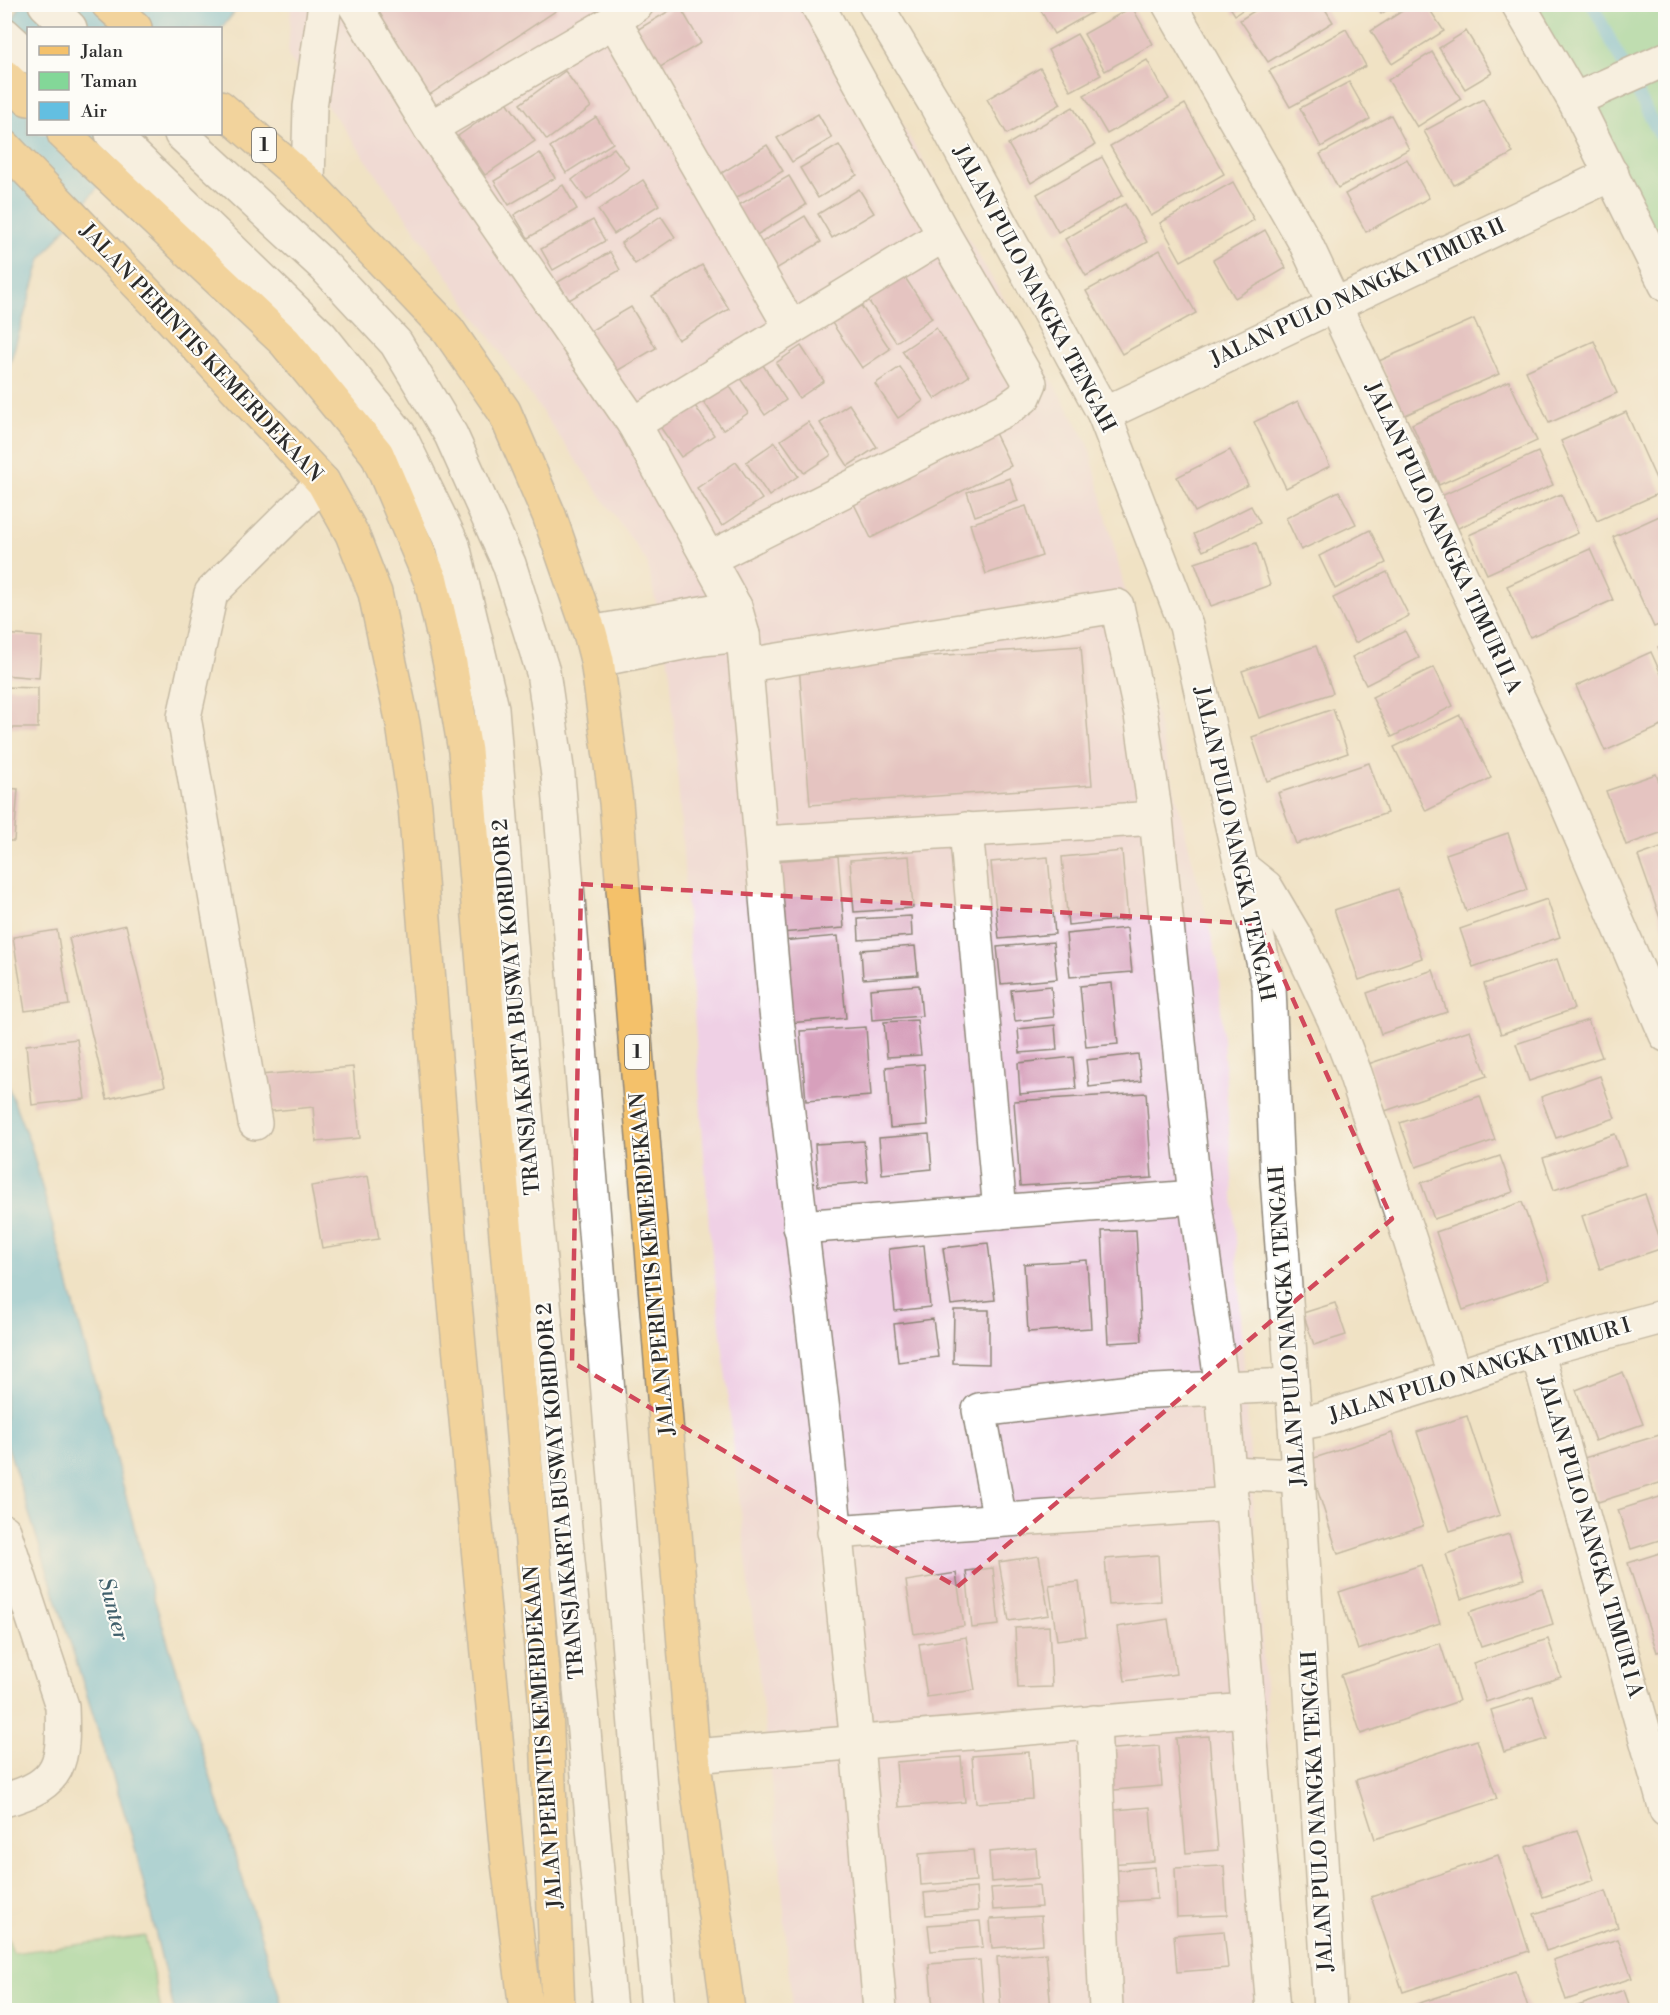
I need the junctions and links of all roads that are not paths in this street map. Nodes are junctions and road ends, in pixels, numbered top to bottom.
1 (45, 4) edge
2 (108, 4) edge
3 (325, 4) edge
4 (354, 4) edge
5 (817, 4) edge
6 (875, 4) edge
7 (1169, 4) edge
8 (1518, 4) edge
9 (626, 13) edge
10 (69, 27) edge
11 (134, 27) edge
12 (4, 34) edge
13 (27, 55) edge
14 (1665, 59) edge
15 (4, 76) edge
16 (1588, 94) junction
17 (27, 98) edge
18 (222, 109) edge
19 (430, 128) junction
20 (65, 135) edge
21 (113, 135) edge
22 (183, 135) edge
23 (4, 146) edge
24 (1612, 174) junction
25 (308, 183) junction
26 (944, 235) junction
27 (1665, 285) edge
28 (1333, 306) junction
29 (792, 328) junction
30 (1104, 414) junction
31 (634, 424) junction
32 (323, 482) junction
33 (710, 558) junction
34 (742, 636) junction
35 (594, 646) junction
36 (1156, 818) junction
37 (966, 829) junction
38 (764, 843) junction
39 (1241, 867) junction
40 (1665, 1035) edge
41 (255, 1124) dead end
42 (1196, 1197) junction
43 (1000, 1212) junction
44 (800, 1227) junction
45 (1665, 1316) edge
46 (1537, 1351) junction
47 (1455, 1377) junction
48 (1292, 1385) junction
49 (1222, 1388) junction
50 (1295, 1424) junction
51 (1298, 1476) junction
52 (1231, 1489) junction
53 (1000, 1520) junction
54 (4, 1531) edge
55 (834, 1532) junction
56 (1247, 1710) junction
57 (1094, 1722) junction
58 (857, 1744) junction
59 (693, 1756) junction
60 (1664, 1798) edge
61 (4, 1800) edge
62 (526, 2010) edge
63 (558, 2010) edge
64 (610, 2010) edge
65 (658, 2010) edge
66 (728, 2010) edge
67 (880, 2010) edge
68 (1106, 2010) edge
69 (1273, 2010) edge
70 (1330, 2010) edge

1 - 10 street
2 - 11 main road
3 - 25 street
4 - 19 street
5 - 26 street
6 - 30 street, JALAN PULO NANGKA TENGAH
7 - 28 street, JALAN PULO NANGKA TIMUR II A
8 - 16 street
9 - 19 street
9 - 29 street
12 - 13 street
14 - 16 street
15 - 17 main road
16 - 24 street
18 - 25 main road, JALAN PERINTIS KEMERDEKAAN / 1
19 - 31 street
20 - 63 main road, JALAN PERINTIS KEMERDEKAAN
21 - 64 street, TRANSJAKARTA BUSWAY KORIDOR 2
22 - 65 street
23 - 32 main road, JALAN PERINTIS KEMERDEKAAN
24 - 27 street
24 - 28 street, JALAN PULO NANGKA TIMUR II
25 - 35 main road, JALAN PERINTIS KEMERDEKAAN / 1
26 - 29 street
26 - 33 street
28 - 30 street, JALAN PULO NANGKA TIMUR II
28 - 40 street, JALAN PULO NANGKA TIMUR II A
29 - 31 street
30 - 39 street, JALAN PULO NANGKA TENGAH
31 - 33 street
32 - 41 street
32 - 62 main road, JALAN PERINTIS KEMERDEKAAN
33 - 34 street
34 - 35 street
34 - 36 street
34 - 38 street
35 - 59 main road, JALAN PERINTIS KEMERDEKAAN / 1
36 - 37 street
36 - 42 street
37 - 38 street
37 - 43 street
38 - 44 street
39 - 47 street
39 - 48 street, JALAN PULO NANGKA TENGAH
42 - 43 street
42 - 49 street
43 - 44 street
44 - 55 street
45 - 46 street, JALAN PULO NANGKA TIMUR I
46 - 47 street, JALAN PULO NANGKA TIMUR I
46 - 60 street, JALAN PULO NANGKA TIMUR I A
47 - 50 street, JALAN PULO NANGKA TIMUR I
48 - 49 street
48 - 50 street, JALAN PULO NANGKA TENGAH
49 - 52 street
49 - 53 street
50 - 51 street, JALAN PULO NANGKA TENGAH
51 - 52 street
51 - 70 street, JALAN PULO NANGKA TENGAH
52 - 53 street
52 - 56 street
53 - 55 street
54 - 61 street
55 - 58 street
56 - 57 street
56 - 69 street
57 - 58 street
57 - 68 street
58 - 59 street
58 - 67 street
59 - 66 main road, JALAN PERINTIS KEMERDEKAAN / 1

